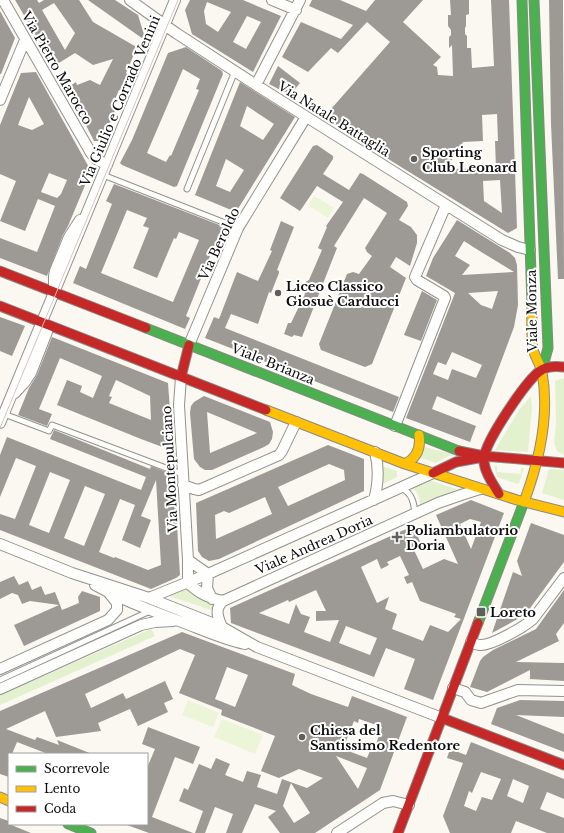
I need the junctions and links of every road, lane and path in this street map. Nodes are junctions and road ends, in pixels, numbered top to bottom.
1 (3, 0) edge
2 (130, 0) edge
3 (175, 0) edge
4 (272, 0) edge
5 (300, 0) edge
6 (522, 0) edge
7 (534, 0) edge
8 (296, 10) junction
9 (165, 25) junction
10 (25, 40) junction
11 (235, 71) junction
12 (256, 85) junction
13 (0, 100) edge
14 (306, 117) junction
15 (107, 165) junction
16 (102, 175) junction
17 (188, 189) dead end
18 (446, 205) junction
19 (238, 228) junction
20 (530, 250) junction
21 (0, 271) edge
22 (54, 292) junction
23 (546, 299) junction
24 (532, 300) junction
25 (0, 306) edge
26 (42, 322) junction
27 (189, 345) junction
28 (548, 350) junction
29 (563, 366) edge
30 (542, 370) junction
31 (181, 377) junction
32 (2, 419) edge
33 (296, 422) junction
34 (395, 426) junction
35 (419, 435) junction
36 (375, 452) junction
37 (484, 456) junction
38 (538, 461) junction
39 (564, 463) edge
40 (405, 464) junction
41 (433, 473) junction
42 (182, 474) junction
43 (183, 485) junction
44 (402, 488) junction
45 (482, 489) junction
46 (499, 494) junction
47 (374, 500) junction
48 (524, 502) junction
49 (563, 513) edge
50 (416, 514) junction
51 (0, 544) edge
52 (188, 560) junction
53 (72, 572) junction
54 (208, 574) junction
55 (564, 578) edge
56 (188, 583) junction
57 (109, 593) junction
58 (149, 598) junction
59 (212, 599) junction
60 (223, 601) junction
61 (174, 608) junction
62 (151, 611) junction
63 (179, 621) junction
64 (141, 625) junction
65 (222, 627) junction
66 (111, 630) junction
67 (471, 642) junction
68 (257, 647) junction
69 (0, 669) edge
70 (0, 680) edge
71 (453, 688) junction
72 (0, 689) edge
73 (564, 691) edge
74 (442, 718) junction
75 (564, 765) edge
76 (409, 805) junction
77 (70, 825) edge
78 (90, 833) edge
79 (337, 833) edge
80 (398, 833) edge

1 - 10 street, Via Pietro Marocco
2 - 9 street, Via Natale Battaglia
3 - 9 street, Via Giulio e Corrado Venini
4 - 8 street
5 - 8 street
6 - 20 main road, Viale Monza
7 - 23 main road, Viale Monza
8 - 12 street
9 - 11 street, Via Natale Battaglia
9 - 15 street, Via Giulio e Corrado Venini
10 - 13 street
10 - 15 street, Via Pietro Marocco
11 - 12 street, Via Natale Battaglia
11 - 17 lane
12 - 14 street, Via Natale Battaglia
14 - 18 street, Via Natale Battaglia
14 - 19 street, Via Beroldo
15 - 16 street, Via Giulio e Corrado Venini
16 - 19 lane
16 - 22 street, Via Giulio e Corrado Venini
18 - 20 street, Via Natale Battaglia
18 - 34 street
19 - 27 street, Via Beroldo
20 - 24 main road, Viale Monza
21 - 22 main road, Viale Brianza
22 - 26 street
22 - 27 main road, Viale Brianza
23 - 24 main road
23 - 28 main road, Viale Monza
24 - 30 main road, Viale Monza
25 - 26 main road
26 - 31 main road
26 - 32 street
27 - 31 main road
27 - 34 main road, Viale Brianza
28 - 29 main road
28 - 30 main road, Viale Monza
29 - 30 main road
30 - 37 main road
30 - 38 main road
31 - 33 main road
31 - 42 street, Via Montepulciano
32 - 42 lane
33 - 36 main road
33 - 43 street
34 - 35 main road, Viale Brianza
35 - 37 main road, Viale Brianza
35 - 40 main road
36 - 40 main road
36 - 47 street, Viale Andrea Doria
37 - 38 main road
37 - 41 main road
37 - 46 main road
38 - 39 main road
38 - 48 main road
40 - 41 main road
41 - 44 street, Viale Andrea Doria
41 - 45 main road
42 - 43 street, Via Montepulciano
43 - 52 street, Via Montepulciano
44 - 47 street, Viale Andrea Doria
44 - 50 lane
45 - 46 main road
45 - 50 street, Viale Andrea Doria
46 - 48 main road
47 - 54 street, Viale Andrea Doria
48 - 49 main road
48 - 67 main road
50 - 60 street, Viale Andrea Doria
51 - 53 street
52 - 54 street
52 - 56 street, Via Montepulciano
53 - 57 street
53 - 58 street
54 - 56 street, Viale Andrea Doria
54 - 59 street
55 - 67 street
56 - 58 street, Viale Andrea Doria
56 - 59 street
57 - 62 street
57 - 69 street
58 - 61 street
59 - 60 street
60 - 65 street
61 - 62 street
61 - 65 street
62 - 63 street
62 - 66 lane
63 - 64 street
63 - 68 street
64 - 66 lane
64 - 72 street
65 - 68 street
66 - 70 lane
67 - 71 main road
68 - 74 street
71 - 73 street
71 - 74 main road
74 - 75 main road
74 - 76 main road
76 - 79 street
76 - 80 main road
77 - 78 main road

